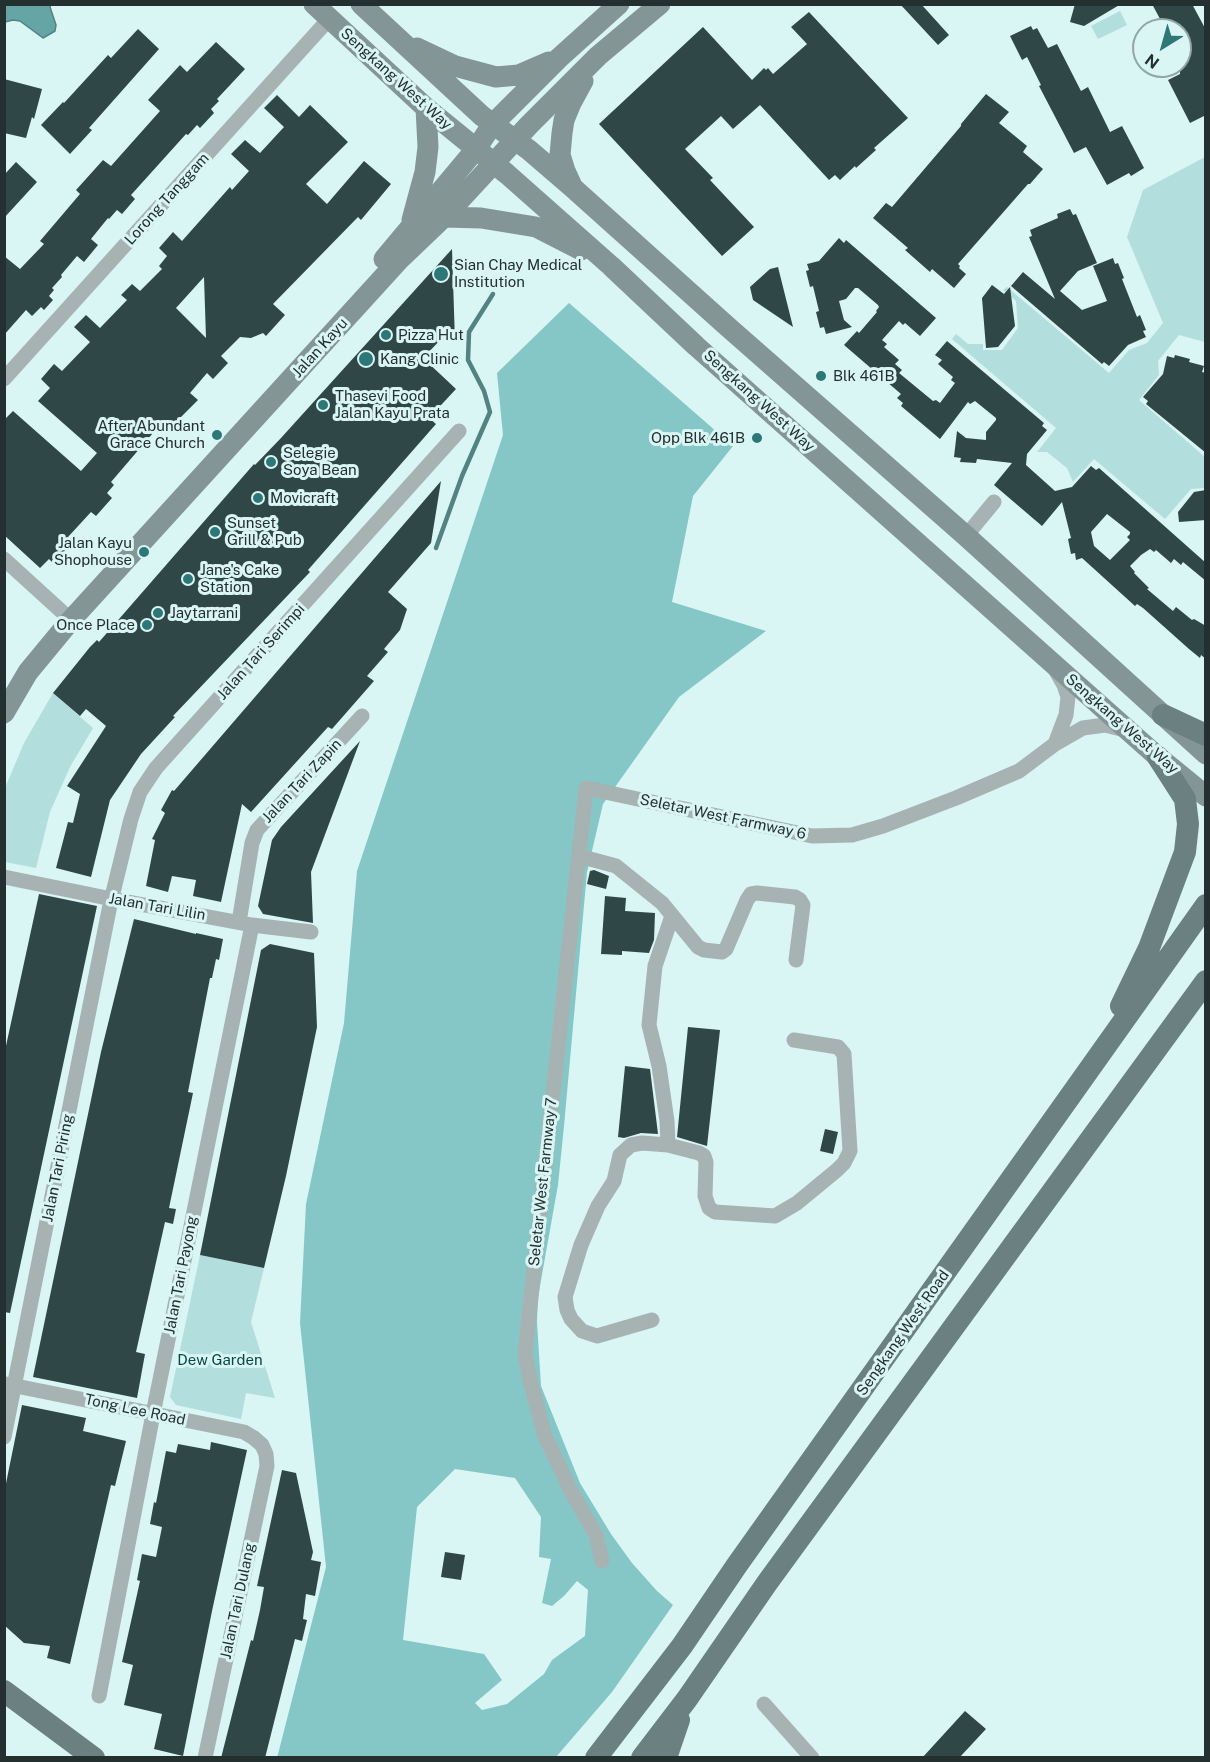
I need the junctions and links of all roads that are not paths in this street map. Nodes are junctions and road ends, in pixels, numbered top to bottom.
1 (361, 4) edge
2 (619, 4) edge
3 (660, 4) edge
4 (322, 12) edge
5 (400, 41) junction
6 (598, 56) junction
7 (559, 58) junction
8 (426, 108) junction
9 (492, 125) junction
10 (515, 140) junction
11 (476, 149) junction
12 (494, 164) junction
13 (572, 187) junction
14 (444, 217) junction
15 (411, 226) junction
16 (611, 266) junction
17 (4, 379) edge
18 (459, 431) dead end
19 (994, 502) dead end
20 (966, 536) junction
21 (4, 560) edge
22 (68, 617) junction
23 (1049, 660) junction
24 (4, 691) edge
25 (4, 713) edge
26 (1163, 715) junction
27 (362, 716) dead end
28 (1130, 732) junction
29 (1206, 735) edge
30 (1055, 744) junction
31 (1206, 753) edge
32 (1158, 757) junction
33 (586, 788) joint
34 (1206, 796) edge
35 (579, 856) junction
36 (4, 876) edge
37 (112, 899) junction
38 (1206, 905) edge
39 (672, 916) junction
40 (245, 923) junction
41 (311, 932) dead end
42 (796, 960) dead end
43 (1206, 981) edge
44 (794, 1040) dead end
45 (1091, 1066) junction
46 (668, 1145) junction
47 (652, 1320) dead end
48 (9, 1384) edge
49 (153, 1414) junction
50 (4, 1437) edge
51 (262, 1445) joint
52 (602, 1561) dead end
53 (4, 1691) edge
54 (99, 1696) dead end
55 (687, 1699) junction
56 (764, 1704) dead end
57 (94, 1758) edge
58 (205, 1758) edge
59 (596, 1758) edge
60 (642, 1758) edge
61 (666, 1758) edge
62 (812, 1758) edge

1 - 5 main road, Sengkang West Way
2 - 7 main road, Jalan Kayu
3 - 6 main road, Jalan Kayu
4 - 8 main road, Sengkang West Way
4 - 17 street, Lorong Tanggam
5 - 7 main road
5 - 9 main road, Sengkang West Way
6 - 10 main road, Jalan Kayu
6 - 13 main road
7 - 9 main road, Jalan Kayu
8 - 11 main road, Sengkang West Way
8 - 15 main road
9 - 10 main road, Sengkang West Way
9 - 11 main road, Jalan Kayu
10 - 12 main road, Jalan Kayu
10 - 13 main road, Sengkang West Way
11 - 12 main road, Sengkang West Way
11 - 15 main road, Jalan Kayu
12 - 14 main road, Jalan Kayu
12 - 16 main road, Sengkang West Way
13 - 20 main road, Sengkang West Way
14 - 16 main road
14 - 22 main road, Jalan Kayu
15 - 22 main road, Jalan Kayu
16 - 23 main road, Sengkang West Way
18 - 37 street, Jalan Tari Serimpi
19 - 20 street
20 - 26 main road, Sengkang West Way
21 - 22 street
22 - 24 main road, Jalan Kayu
22 - 25 main road, Jalan Kayu
23 - 28 main road, Sengkang West Way
23 - 30 street
26 - 29 main road
26 - 31 main road, Sengkang West Way
27 - 40 street, Jalan Tari Zapin
28 - 30 street, Seletar West Farmway 6
28 - 32 main road, Sengkang West Way
30 - 33 street, Seletar West Farmway 6
32 - 34 main road, Sengkang West Way
32 - 45 main road
33 - 35 street, Seletar West Farmway 7
35 - 39 street
35 - 52 street, Seletar West Farmway 7
36 - 37 street, Jalan Tari Lilin
37 - 40 street, Jalan Tari Lilin
37 - 48 street, Jalan Tari Piring
38 - 45 main road, Sengkang West Road
39 - 42 street
39 - 46 street
40 - 41 street, Jalan Tari Lilin
40 - 49 street, Jalan Tari Payong
43 - 55 main road
44 - 46 street
45 - 59 main road, Sengkang West Road
46 - 47 street
48 - 49 street, Tong Lee Road
48 - 50 street, Jalan Tari Piring
49 - 51 street, Tong Lee Road
49 - 54 street, Jalan Tari Payong
51 - 58 street, Jalan Tari Dulang
53 - 57 main road
55 - 60 main road
55 - 61 main road
56 - 62 street

